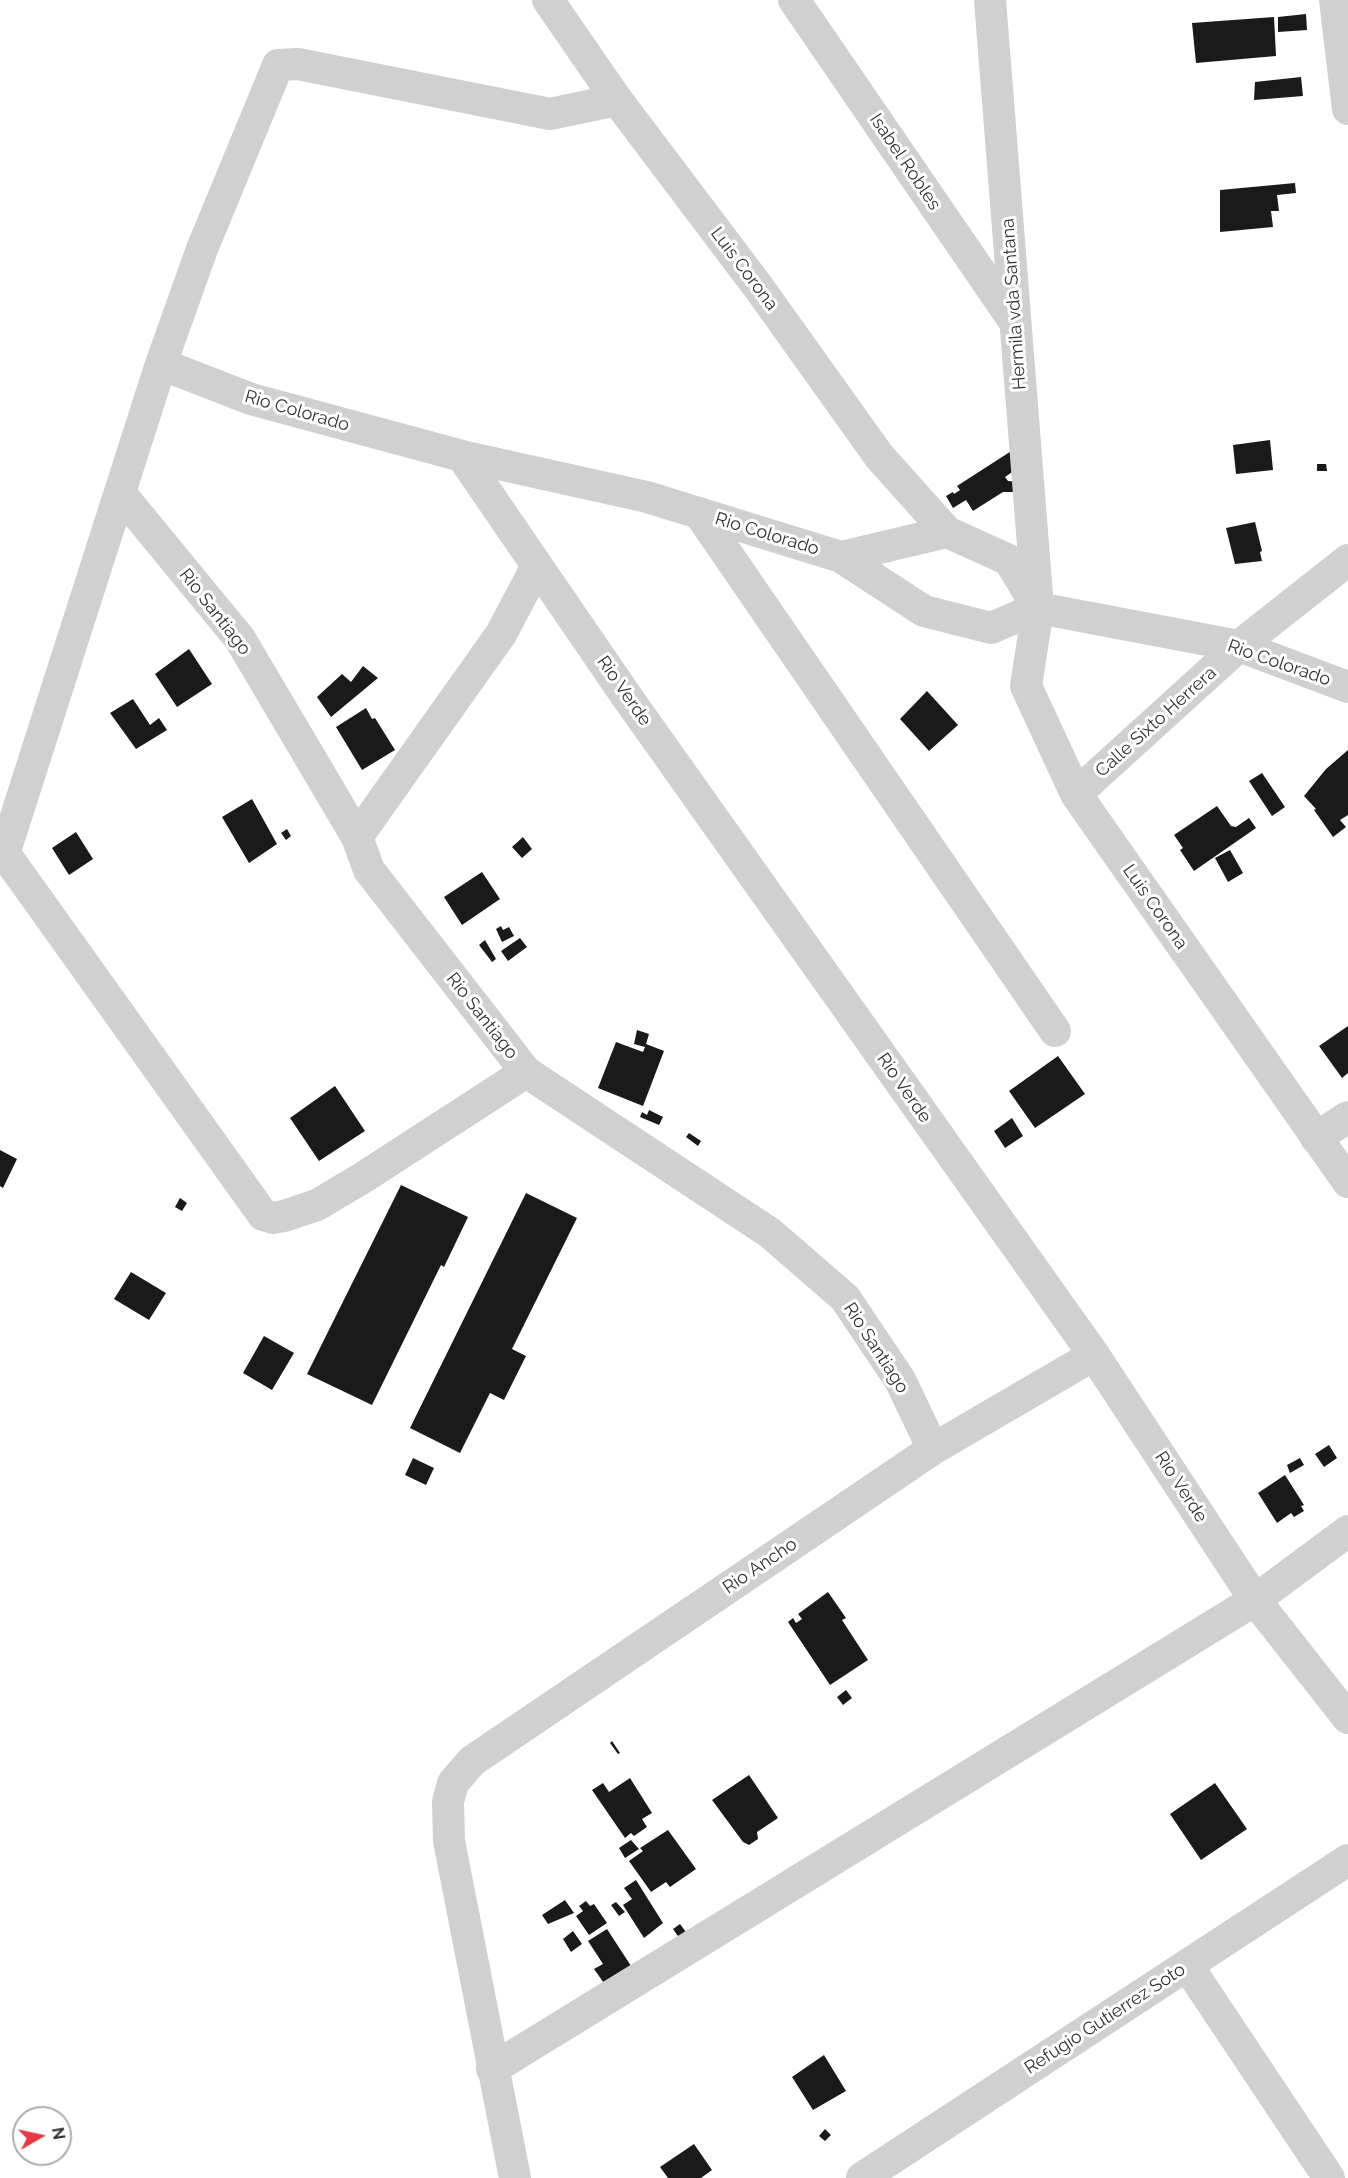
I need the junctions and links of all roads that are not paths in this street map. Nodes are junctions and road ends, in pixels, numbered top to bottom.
1 (549, 0) edge
2 (794, 0) edge
3 (990, 0) edge
4 (1335, 0) edge
5 (616, 100) junction
6 (1348, 109) edge
7 (1016, 324) junction
8 (161, 364) junction
9 (462, 456) junction
10 (120, 493) junction
11 (699, 513) junction
12 (947, 532) junction
13 (841, 557) junction
14 (1348, 560) edge
15 (537, 566) junction
16 (1038, 608) junction
17 (1239, 646) junction
18 (1348, 687) edge
19 (1076, 794) junction
20 (357, 837) junction
21 (2, 850) edge
22 (1055, 1032) dead end
23 (526, 1072) junction
24 (1348, 1117) edge
25 (1316, 1138) junction
26 (1348, 1182) edge
27 (1094, 1355) junction
28 (933, 1449) junction
29 (1348, 1531) edge
30 (1255, 1600) junction
31 (1348, 1718) edge
32 (1348, 1860) edge
33 (1187, 1965) junction
34 (492, 2070) junction
35 (515, 2178) edge
36 (862, 2178) edge
37 (1329, 2178) edge

1 - 5 street, Luis Corona
2 - 7 street, Isabel Robles
3 - 7 street, Hermila vda Santana
4 - 6 street
5 - 8 street
5 - 12 street, Luis Corona
7 - 16 street, Hermila vda Santana
8 - 9 street, Rio Colorado
8 - 10 street
9 - 11 street, Rio Colorado
9 - 15 street, Rio Verde
10 - 20 street, Rio Santiago
10 - 21 street
11 - 13 street, Rio Colorado
11 - 22 street
12 - 13 street, Rio Colorado
12 - 16 street
13 - 16 street
14 - 17 street, Calle Sixto Herrera
15 - 20 street
15 - 27 street, Rio Verde
16 - 17 street, Rio Colorado
16 - 19 street, Luis Corona
17 - 18 street, Rio Colorado
17 - 19 street, Calle Sixto Herrera
19 - 25 street, Luis Corona
20 - 23 street, Rio Santiago
21 - 23 street
23 - 28 street, Rio Santiago
24 - 25 street
25 - 26 street, Luis Corona
27 - 28 street, Rio Ancho
27 - 30 street, Rio Verde
28 - 34 street, Rio Ancho
29 - 30 street
30 - 31 street, Rio Verde
30 - 34 street
32 - 33 street, Refugio Gutierrez Soto
33 - 36 street, Refugio Gutierrez Soto
33 - 37 street
34 - 35 street

